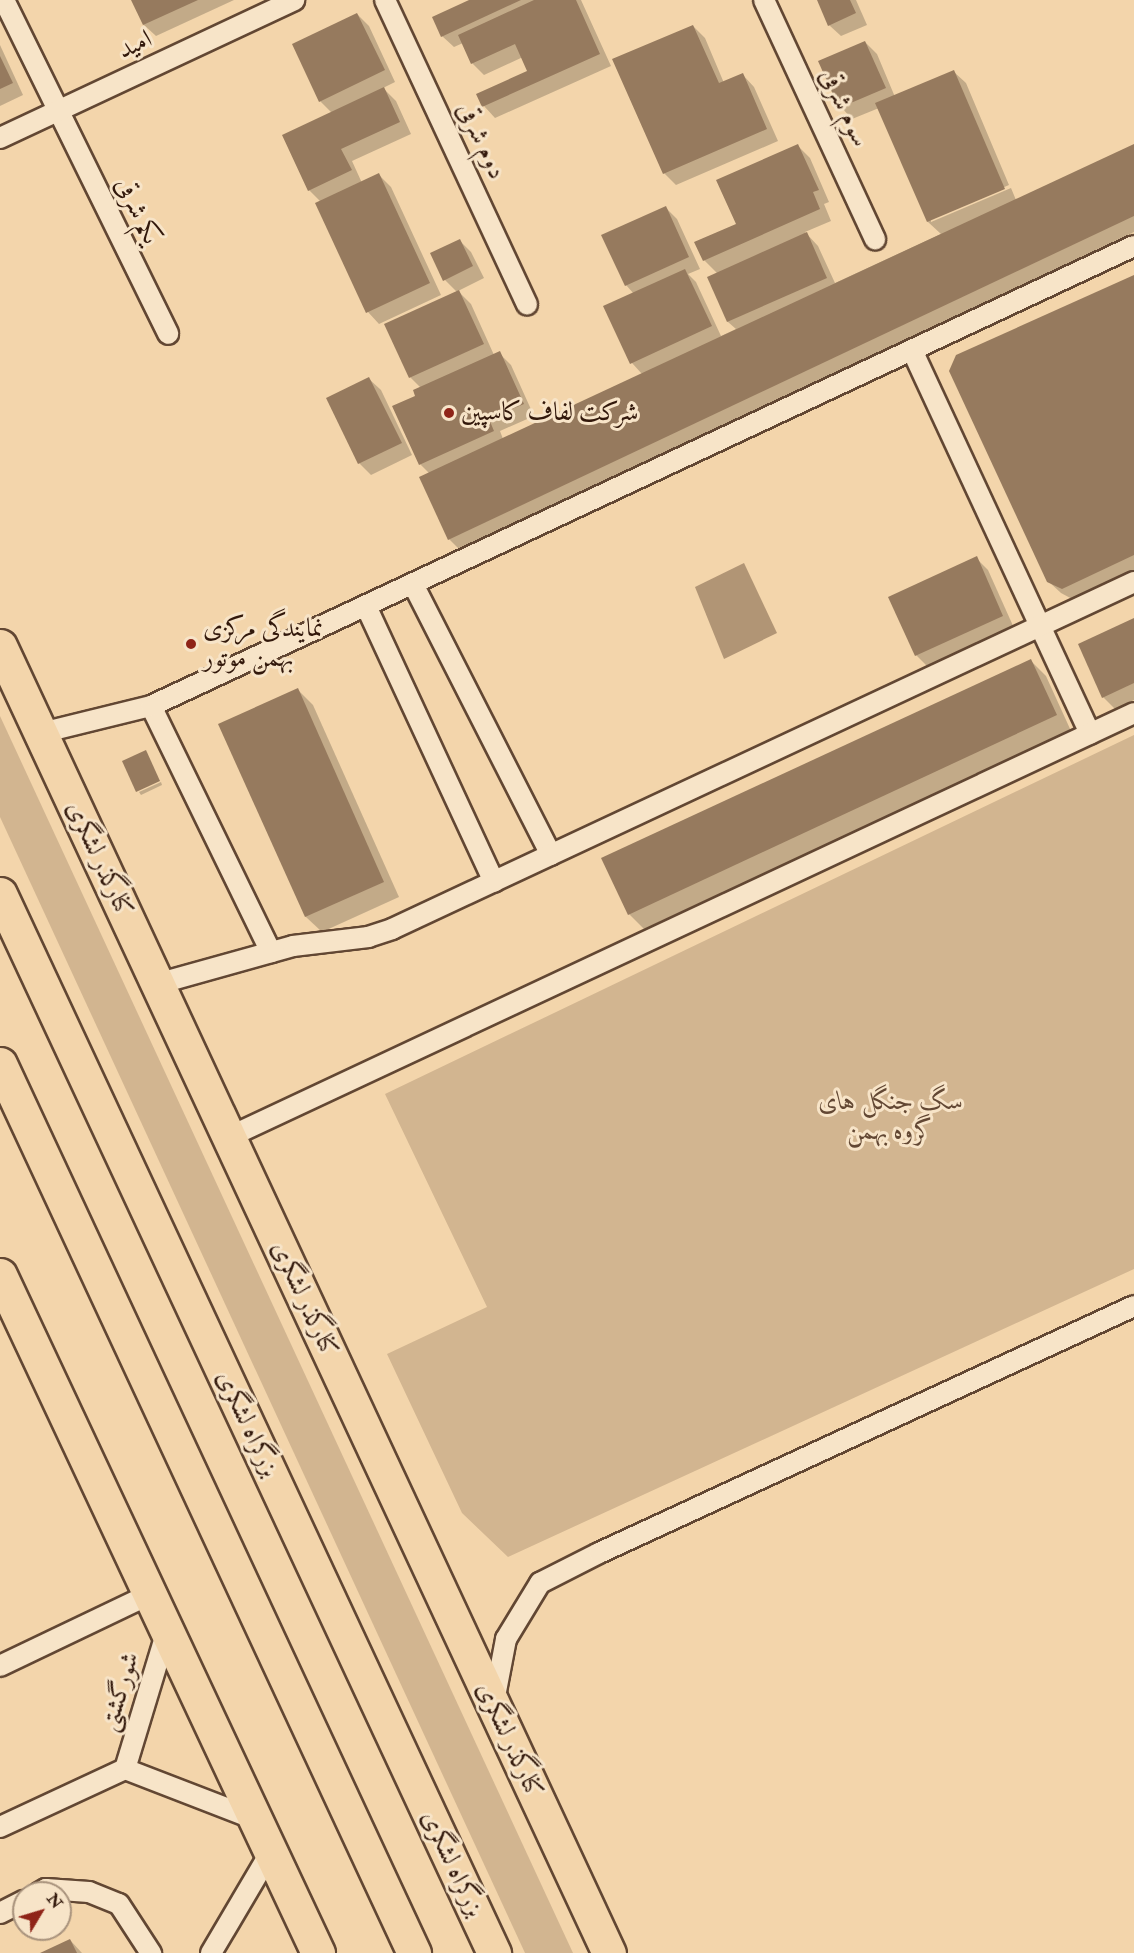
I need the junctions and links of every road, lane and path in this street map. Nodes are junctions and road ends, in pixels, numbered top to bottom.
1 (4, 0) edge
2 (294, 0) edge
3 (385, 0) edge
4 (764, 0) edge
5 (58, 111) junction
6 (0, 138) edge
7 (875, 239) dead end
8 (1134, 246) edge
9 (527, 305) dead end
10 (168, 334) dead end
11 (912, 350) junction
12 (1134, 582) edge
13 (413, 584) junction
14 (366, 606) junction
15 (1040, 626) junction
16 (0, 646) edge
17 (151, 706) junction
18 (1134, 713) edge
19 (40, 733) junction
20 (1090, 734) junction
21 (551, 855) junction
22 (494, 882) junction
23 (0, 894) edge
24 (271, 952) junction
25 (158, 984) junction
26 (0, 1064) edge
27 (229, 1137) junction
28 (0, 1275) edge
29 (1134, 1306) edge
30 (150, 1594) junction
31 (167, 1631) junction
32 (0, 1666) edge
33 (493, 1704) junction
34 (125, 1769) junction
35 (257, 1820) junction
36 (0, 1827) edge
37 (272, 1850) junction
38 (72, 1891) edge
39 (151, 1953) edge
40 (211, 1953) edge
41 (318, 1953) edge
42 (414, 1953) edge
43 (494, 1953) edge
44 (609, 1953) edge

1 - 5 lane, یکم شرقی
2 - 5 lane, امید
3 - 9 lane, دوم شرقی
4 - 7 lane, سوم شرقی
5 - 6 lane, امید
5 - 10 lane, یکم شرقی
8 - 11 lane
11 - 13 lane
11 - 15 lane
12 - 15 lane
13 - 14 lane
13 - 21 lane
14 - 17 lane
14 - 22 lane
15 - 20 lane
15 - 21 lane
16 - 19 main road, کنارگذر لشگری
17 - 19 lane
17 - 24 lane
18 - 20 lane
19 - 25 main road, کنارگذر لشگری
20 - 27 lane
21 - 22 lane
22 - 24 lane
23 - 43 main road, بزرگراه لشگری
24 - 25 lane
25 - 27 main road, کنارگذر لشگری
26 - 42 main road
27 - 33 main road, کنارگذر لشگری
28 - 30 main road
29 - 33 lane
30 - 31 main road
30 - 32 lane
31 - 34 lane, شورگشتی
31 - 35 main road
33 - 44 main road, کنارگذر لشگری
34 - 35 lane, شورگشتی
34 - 36 lane, شورگشتی
35 - 37 main road
37 - 40 lane
37 - 41 main road
38 - 39 lane

